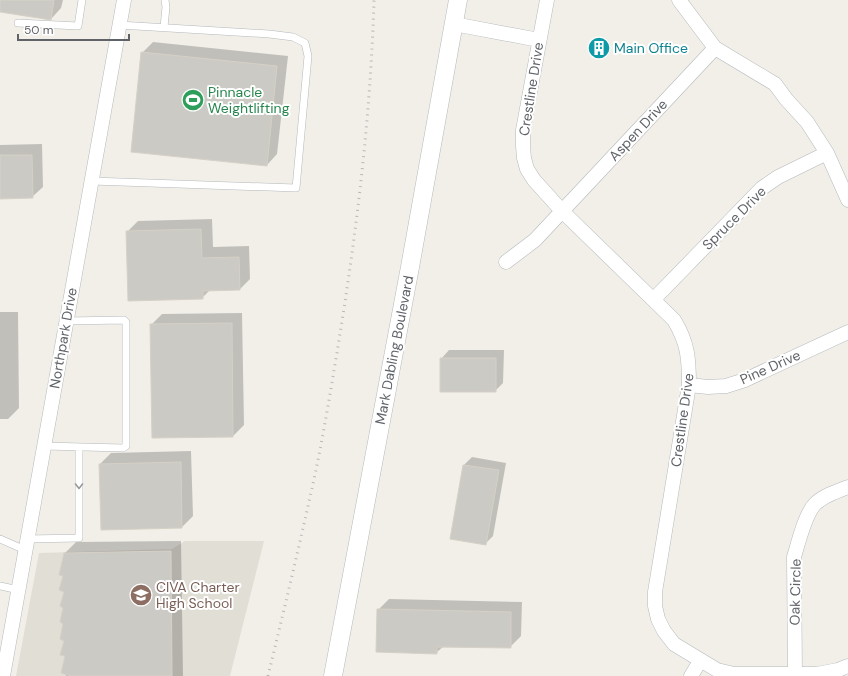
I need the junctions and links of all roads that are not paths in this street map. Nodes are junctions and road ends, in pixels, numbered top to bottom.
1 (82, 0) edge
2 (124, 0) edge
3 (165, 0) edge
4 (458, 0) edge
5 (547, 0) edge
6 (679, 0) edge
7 (18, 22) dead end
8 (454, 24) junction
9 (119, 25) junction
10 (164, 27) junction
11 (538, 40) junction
12 (715, 48) junction
13 (827, 153) junction
14 (92, 181) junction
15 (848, 200) edge
16 (562, 211) junction
17 (506, 262) dead end
18 (654, 299) junction
19 (66, 321) junction
20 (848, 332) edge
21 (689, 385) junction
22 (44, 446) junction
23 (79, 447) junction
24 (848, 487) edge
25 (0, 539) edge
26 (26, 545) junction
27 (0, 586) edge
28 (18, 590) junction
29 (700, 661) junction
30 (848, 666) edge
31 (795, 674) junction
32 (4, 676) edge
33 (333, 676) edge
34 (691, 676) edge

1 - 7 lane
2 - 9 street, Northpark Drive
3 - 10 lane
4 - 8 street, Mark Dabling Boulevard
5 - 11 street, Crestline Drive
6 - 12 street
8 - 11 street
8 - 33 street, Mark Dabling Boulevard
9 - 10 lane
9 - 14 street, Northpark Drive
10 - 14 lane
11 - 16 street, Crestline Drive
12 - 13 street
12 - 16 street, Aspen Drive
13 - 15 street
13 - 18 street, Spruce Drive
14 - 19 street, Northpark Drive
16 - 17 street, Aspen Drive
16 - 18 street, Crestline Drive
18 - 21 street, Crestline Drive
19 - 22 street, Northpark Drive
19 - 23 lane
20 - 21 street, Pine Drive
21 - 29 street, Crestline Drive
22 - 23 lane
22 - 26 street, Northpark Drive
23 -> 26 lane
24 - 31 street, Oak Circle
25 - 26 lane
26 - 28 street, Northpark Drive
27 - 28 lane
28 - 32 street, Northpark Drive
29 - 31 street, Crestline Drive
29 - 34 street
30 - 31 street, Crestline Drive

